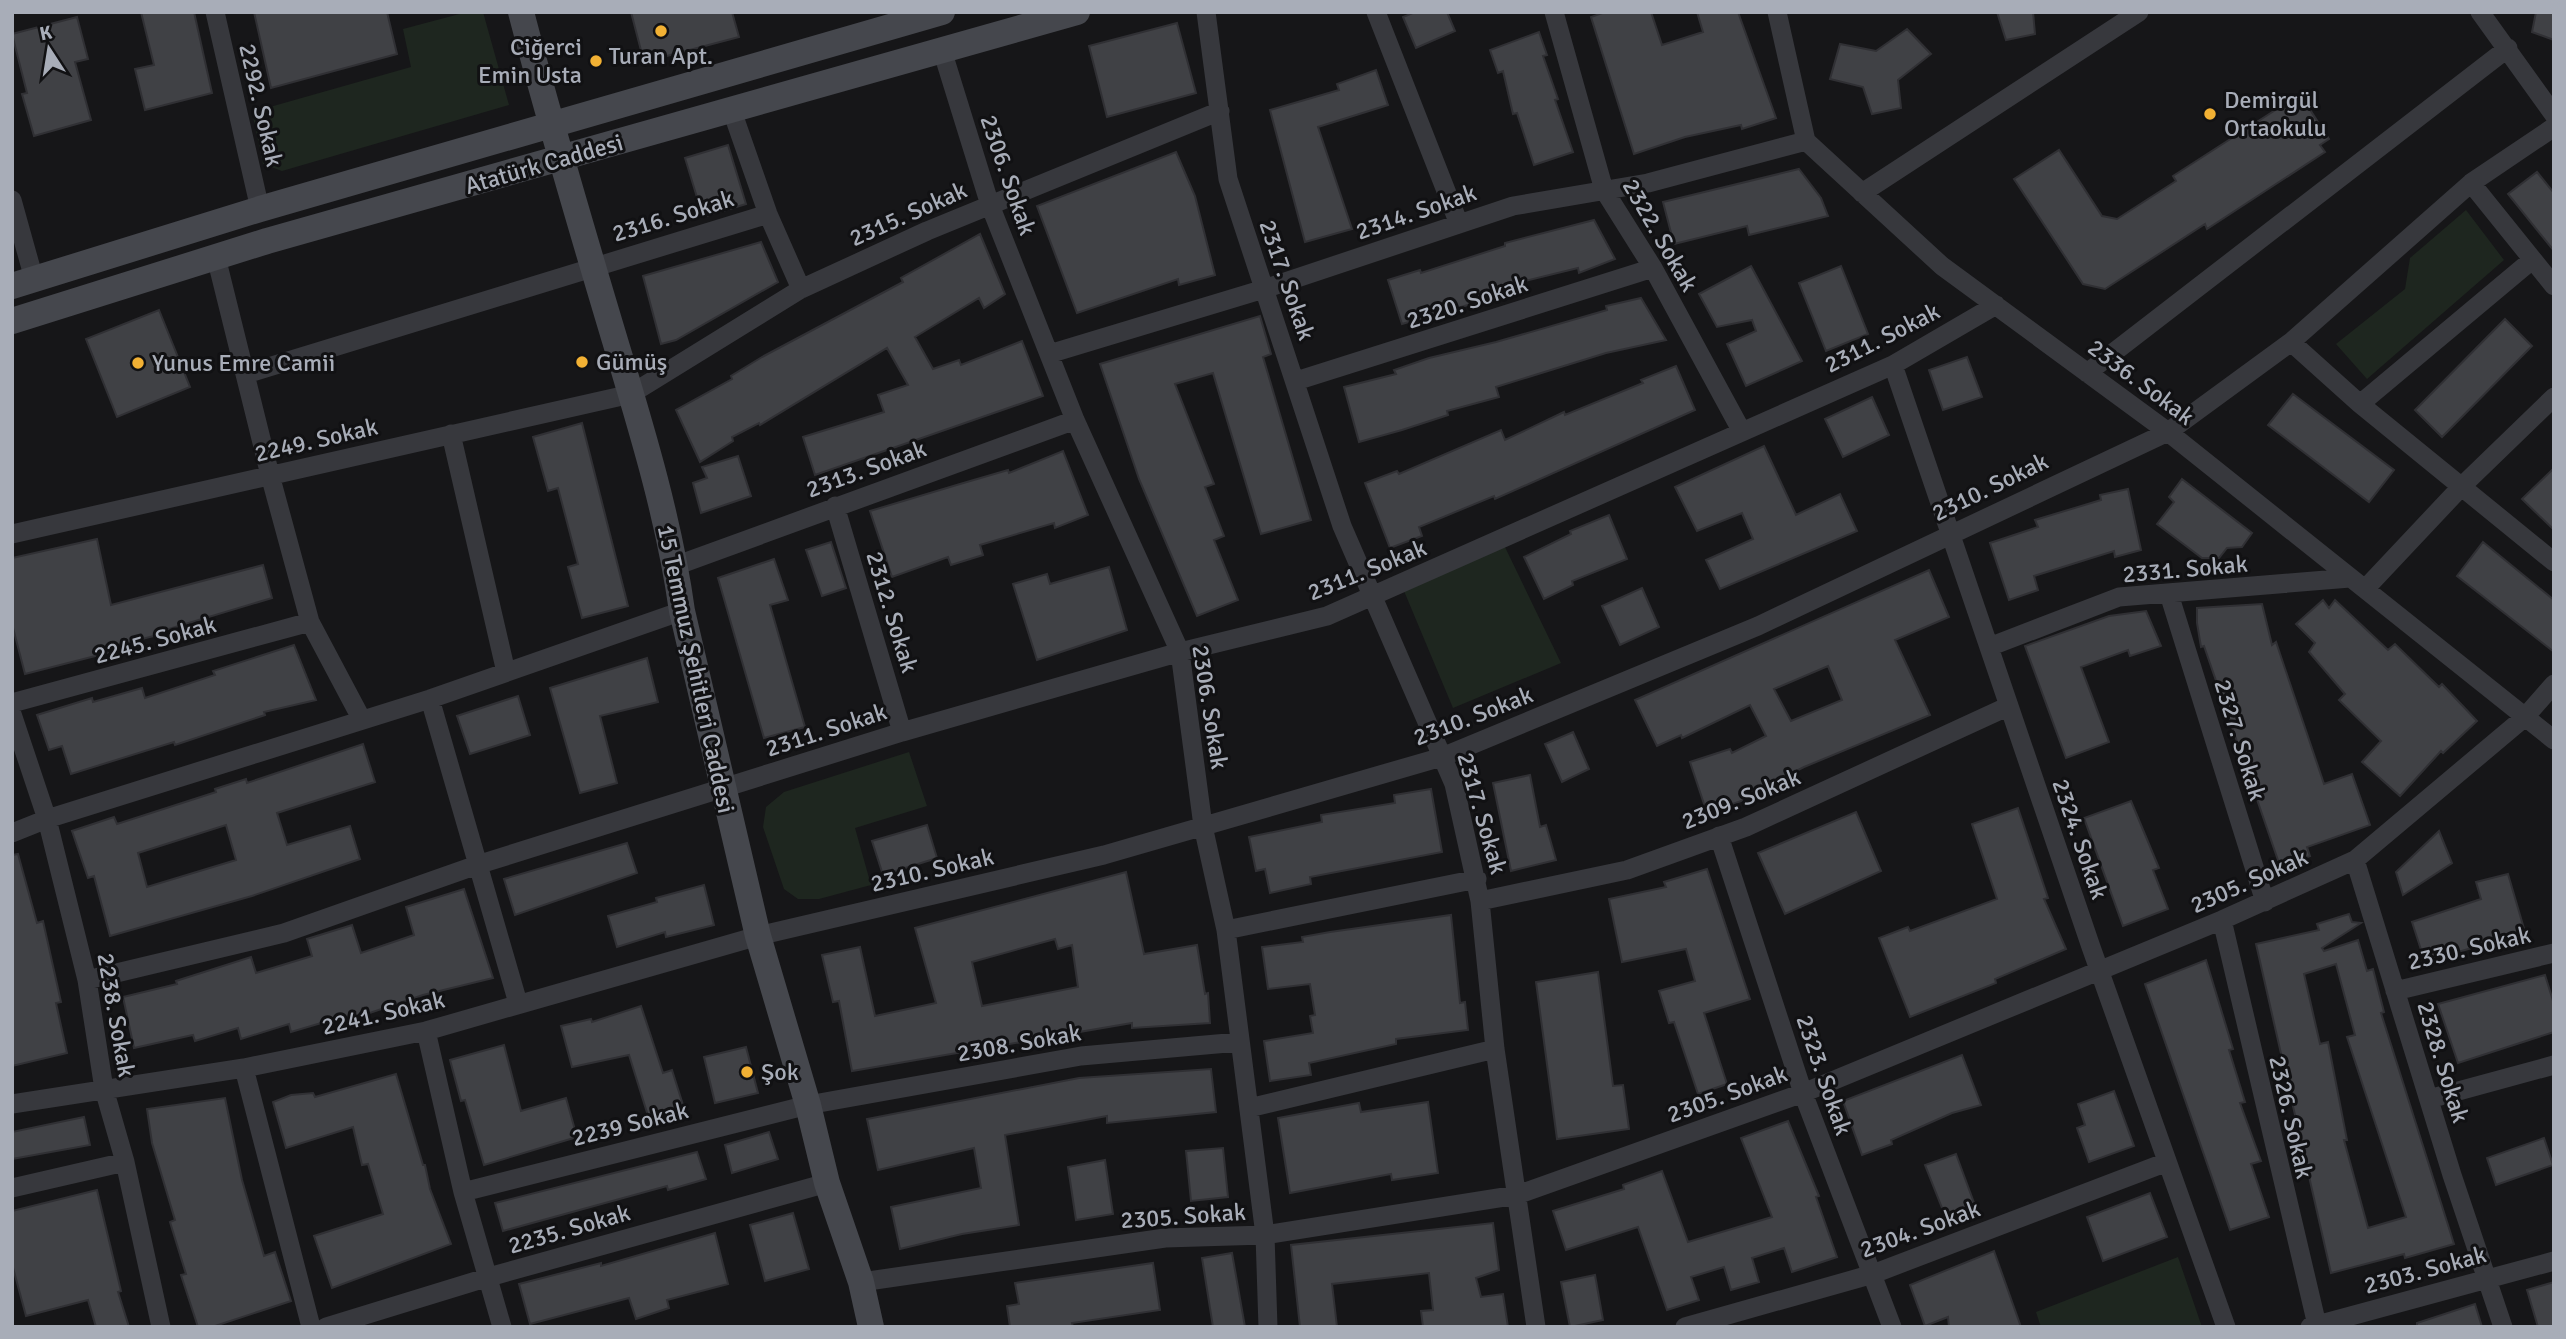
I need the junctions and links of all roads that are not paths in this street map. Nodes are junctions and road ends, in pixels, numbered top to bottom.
1 (215, 12) edge
2 (521, 12) edge
3 (1077, 12) edge
4 (1206, 12) edge
5 (1376, 12) edge
6 (1554, 12) edge
7 (1777, 12) edge
8 (2139, 12) edge
9 (2480, 12) edge
10 (935, 13) edge
11 (2508, 48) junction
12 (942, 50) junction
13 (732, 111) junction
14 (1220, 111) junction
15 (2554, 115) edge
16 (551, 126) junction
17 (2554, 127) edge
18 (1806, 142) junction
19 (560, 159) junction
20 (2471, 183) junction
21 (1604, 190) junction
22 (1862, 193) junction
23 (12, 200) edge
24 (990, 205) junction
25 (260, 209) junction
26 (768, 214) junction
27 (1459, 224) junction
28 (216, 257) junction
29 (2532, 260) junction
30 (593, 266) junction
31 (1653, 268) junction
32 (23, 283) edge
33 (2554, 286) edge
34 (801, 289) junction
35 (1264, 289) junction
36 (1996, 305) junction
37 (12, 321) edge
38 (2291, 342) junction
39 (1049, 354) junction
40 (1893, 365) junction
41 (2087, 373) junction
42 (246, 374) junction
43 (1296, 381) junction
44 (631, 394) junction
45 (2554, 397) edge
46 (2360, 404) junction
47 (1075, 421) junction
48 (1741, 430) junction
49 (2168, 432) junction
50 (451, 434) junction
51 (270, 475) junction
52 (2461, 486) junction
53 (835, 506) junction
54 (1950, 533) junction
55 (12, 534) edge
56 (2554, 562) edge
57 (676, 566) junction
58 (2358, 584) junction
59 (2169, 594) junction
60 (1373, 596) junction
61 (682, 611) junction
62 (310, 622) junction
63 (1989, 647) junction
64 (1180, 652) junction
65 (506, 672) junction
66 (2554, 684) edge
67 (430, 699) junction
68 (12, 703) edge
69 (2009, 706) junction
70 (2525, 717) junction
71 (362, 720) junction
72 (14, 726) edge
73 (902, 732) junction
74 (2554, 740) edge
75 (1442, 757) junction
76 (722, 789) junction
77 (47, 819) junction
78 (1203, 826) junction
79 (12, 833) edge
80 (1719, 836) junction
81 (2355, 860) junction
82 (477, 865) junction
83 (1477, 879) junction
84 (1480, 901) junction
85 (2265, 902) junction
86 (2222, 920) junction
87 (1226, 930) junction
88 (758, 936) junction
89 (2554, 953) edge
90 (2100, 972) junction
91 (87, 980) junction
92 (2395, 991) junction
93 (518, 1003) junction
94 (426, 1031) junction
95 (1239, 1042) junction
96 (1495, 1049) junction
97 (2554, 1065) edge
98 (244, 1068) junction
99 (104, 1089) junction
100 (1803, 1093) junction
101 (2429, 1099) junction
102 (12, 1104) edge
103 (808, 1104) junction
104 (1249, 1108) junction
105 (125, 1162) junction
106 (2167, 1162) junction
107 (827, 1183) junction
108 (12, 1188) edge
109 (463, 1192) junction
110 (1517, 1195) junction
111 (1265, 1235) junction
112 (2554, 1261) edge
113 (1872, 1274) junction
114 (489, 1277) junction
115 (2488, 1278) junction
116 (861, 1282) junction
117 (2313, 1326) edge
118 (161, 1327) edge
119 (312, 1327) edge
120 (326, 1327) edge
121 (502, 1327) edge
122 (871, 1327) edge
123 (1268, 1327) edge
124 (1536, 1327) edge
125 (1685, 1327) edge
126 (1892, 1327) edge
127 (2226, 1327) edge
128 (2503, 1327) edge

1 - 25 street, 2292. Sokak
2 - 16 main road, 15 Temmuz Şehitleri Caddesi
3 - 12 main road, Atatürk Caddesi
4 - 14 street, 2317. Sokak
5 - 27 street
6 - 21 street, 2322. Sokak
7 - 18 street
8 - 22 street
9 - 11 street
10 - 16 main road, Atatürk Caddesi
11 - 15 street
11 - 41 street
12 - 13 main road, Atatürk Caddesi
12 - 24 street, 2306. Sokak
13 - 19 main road, Atatürk Caddesi
13 - 26 street
14 - 24 street, 2315. Sokak
14 - 35 street, 2317. Sokak
16 - 19 main road, 15 Temmuz Şehitleri Caddesi
16 - 25 main road, Atatürk Caddesi
17 - 20 street, 2310. Sokak
18 - 21 street, 2314. Sokak
18 - 22 street, 2336. Sokak
19 - 28 main road, Atatürk Caddesi
19 - 30 main road, 15 Temmuz Şehitleri Caddesi
20 - 29 street
20 - 38 street, 2310. Sokak
21 - 27 street, 2314. Sokak
21 - 31 street, 2322. Sokak
22 - 36 street, 2336. Sokak
23 - 32 street
24 - 34 street, 2315. Sokak
24 - 39 street, 2306. Sokak
25 - 32 main road, Atatürk Caddesi
26 - 30 street, 2316. Sokak
26 - 34 street
27 - 35 street, 2314. Sokak
28 - 37 main road, Atatürk Caddesi
28 - 42 street
29 - 33 street
29 - 46 street
30 - 42 street, 2316. Sokak
30 - 44 main road, 15 Temmuz Şehitleri Caddesi
31 - 43 street, 2320. Sokak
31 - 48 street, 2322. Sokak
34 - 44 street, 2315. Sokak
35 - 39 street, 2314. Sokak
35 - 43 street, 2317. Sokak
36 - 40 street, 2311. Sokak
36 - 41 street, 2336. Sokak
38 - 46 street
38 - 49 street, 2310. Sokak
39 - 47 street, 2306. Sokak
40 - 48 street, 2311. Sokak
40 - 54 street, 2324. Sokak
41 - 49 street, 2336. Sokak
42 - 51 street
43 - 60 street, 2317. Sokak
44 - 50 street, 2249. Sokak
44 - 57 main road, 15 Temmuz Şehitleri Caddesi
45 - 52 street
46 - 52 street
47 - 53 street, 2313. Sokak
47 - 64 street, 2306. Sokak
48 - 60 street, 2311. Sokak
49 - 54 street, 2310. Sokak
49 - 58 street, 2336. Sokak
50 - 51 street, 2249. Sokak
50 - 65 street
51 - 55 street, 2249. Sokak
51 - 62 street
52 - 56 street
52 - 58 street
53 - 57 street, 2313. Sokak
53 - 73 street, 2312. Sokak
54 - 63 street, 2324. Sokak
54 - 75 street, 2310. Sokak
57 - 61 main road, 15 Temmuz Şehitleri Caddesi
58 - 59 street, 2331. Sokak
58 - 70 street, 2336. Sokak
59 - 63 street, 2331. Sokak
59 - 85 street, 2327. Sokak
60 - 64 street, 2311. Sokak
60 - 75 street, 2317. Sokak
61 - 65 street
61 - 76 main road, 15 Temmuz Şehitleri Caddesi
62 - 68 street, 2245. Sokak
62 - 71 street
63 - 69 street, 2324. Sokak
64 - 73 street, 2311. Sokak
64 - 78 street, 2306. Sokak
65 - 67 street
66 - 70 street, 2305. Sokak
67 - 71 street
67 - 82 street
69 - 80 street, 2309. Sokak
69 - 90 street, 2324. Sokak
70 - 74 street, 2336. Sokak
70 - 81 street, 2305. Sokak
71 - 77 street
72 - 77 street, 2238. Sokak
73 - 76 street, 2311. Sokak
75 - 78 street, 2310. Sokak
75 - 83 street, 2317. Sokak
76 - 82 street, 2311. Sokak
76 - 88 main road, 15 Temmuz Şehitleri Caddesi
77 - 79 street
77 - 91 street, 2238. Sokak
78 - 87 street, 2306. Sokak
78 - 88 street, 2310. Sokak
80 - 84 street, 2309. Sokak
80 - 100 street, 2323. Sokak
81 - 85 street, 2305. Sokak
81 - 92 street, 2328. Sokak
82 - 91 street, 2311. Sokak
82 - 93 street
83 - 84 street, 2317. Sokak
83 - 87 street
84 - 96 street, 2317. Sokak
85 - 86 street, 2305. Sokak
86 - 90 street, 2305. Sokak
86 - 117 street, 2326. Sokak
87 - 95 street, 2306. Sokak
88 - 93 street, 2241. Sokak
88 - 103 main road, 15 Temmuz Şehitleri Caddesi
89 - 92 street, 2330. Sokak
90 - 100 street, 2305. Sokak
90 - 106 street, 2324. Sokak
91 - 99 street, 2238. Sokak
92 - 101 street, 2328. Sokak
93 - 94 street, 2241. Sokak
94 - 98 street, 2241. Sokak
94 - 109 street
95 - 103 street, 2308. Sokak
95 - 104 street, 2306. Sokak
96 - 104 street
96 - 110 street, 2317. Sokak
97 - 101 street
98 - 99 street, 2241. Sokak
98 - 119 street
99 - 102 street, 2241. Sokak
99 - 105 street, 2238. Sokak
100 - 110 street, 2305. Sokak
100 - 113 street, 2323. Sokak
101 - 115 street, 2328. Sokak
103 - 107 main road, 15 Temmuz Şehitleri Caddesi
103 - 109 street, 2239 Sokak
104 - 111 street, 2306. Sokak
105 - 108 street
105 - 118 street, 2238. Sokak
106 - 113 street, 2304. Sokak
106 - 127 street, 2324. Sokak
107 - 114 street, 2235. Sokak
107 - 116 main road, 15 Temmuz Şehitleri Caddesi
109 - 114 street
110 - 111 street, 2305. Sokak
110 - 124 street, 2317. Sokak
111 - 116 street, 2305. Sokak
111 - 123 street, 2306. Sokak
112 - 115 street, 2303. Sokak
113 - 125 street, 2304. Sokak
113 - 126 street, 2323. Sokak
114 - 120 street, 2235. Sokak
114 - 121 street
115 - 117 street, 2303. Sokak
115 - 128 street, 2328. Sokak
116 - 122 main road, 15 Temmuz Şehitleri Caddesi

